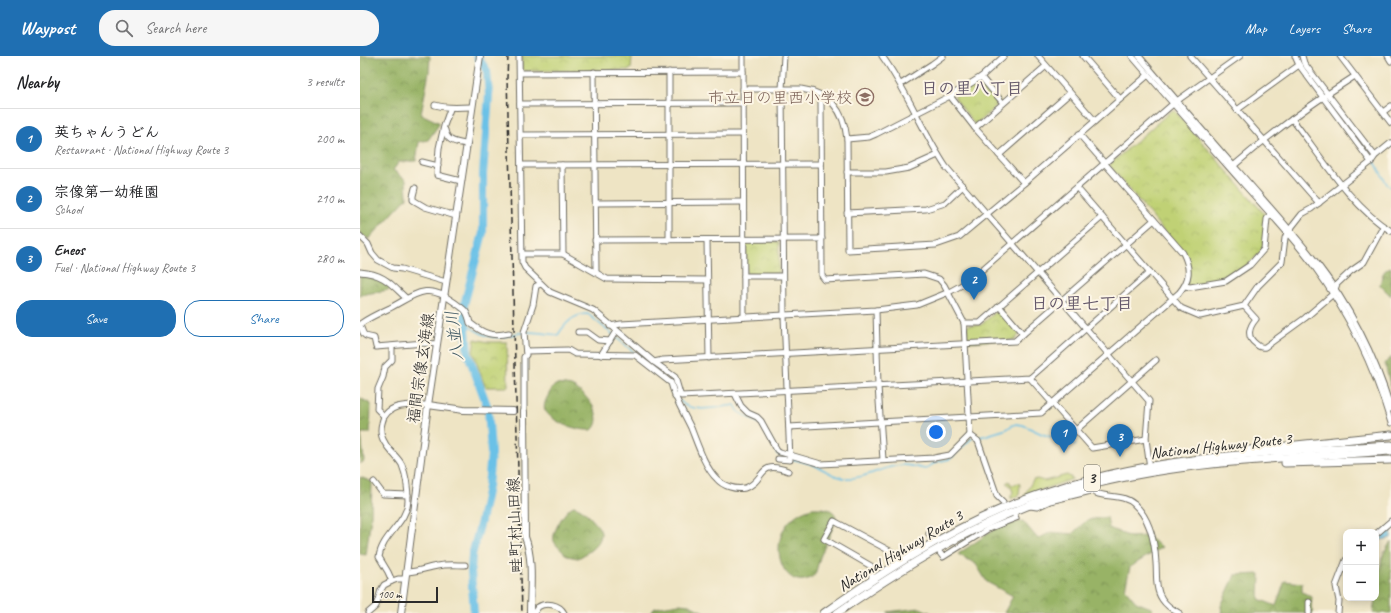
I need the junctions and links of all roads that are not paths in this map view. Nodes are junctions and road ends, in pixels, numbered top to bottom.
1 (480, 56) edge
2 (519, 56) edge
3 (743, 56) edge
4 (784, 56) edge
5 (882, 56) edge
6 (943, 56) edge
7 (1004, 56) edge
8 (1038, 56) edge
9 (1083, 56) edge
10 (1132, 56) edge
11 (1139, 56) edge
12 (1190, 56) edge
13 (1240, 56) edge
14 (1295, 56) edge
15 (1302, 56) edge
16 (1340, 56) edge
17 (1388, 56) edge
18 (1391, 61) edge
19 (1299, 65) junction
20 (1046, 66) junction
21 (594, 72) junction
22 (669, 72) junction
23 (743, 72) junction
24 (520, 73) junction
25 (1148, 75) junction
26 (1355, 76) junction
27 (981, 77) junction
28 (1209, 78) junction
29 (901, 84) junction
30 (743, 89) junction
31 (782, 89) junction
32 (1070, 93) junction
33 (1328, 93) junction
34 (822, 96) junction
35 (950, 96) junction
36 (1322, 97) junction
37 (1120, 99) junction
38 (1176, 102) junction
39 (669, 103) junction
40 (743, 103) junction
41 (1003, 103) junction
42 (520, 104) junction
43 (595, 104) junction
44 (435, 105) dead end
45 (1391, 106) edge
46 (472, 108) junction
47 (450, 109) junction
48 (1237, 110) junction
49 (1383, 112) junction
50 (916, 113) junction
51 (1292, 119) junction
52 (1094, 121) junction
53 (1391, 123) edge
54 (444, 126) junction
55 (975, 128) junction
56 (669, 134) junction
57 (743, 134) junction
58 (1079, 134) junction
59 (521, 135) junction
60 (595, 135) junction
61 (847, 139) junction
62 (1263, 140) junction
63 (1391, 143) edge
64 (466, 144) junction
65 (938, 155) junction
66 (999, 155) junction
67 (1375, 156) junction
68 (422, 162) dead end
69 (1371, 162) junction
70 (669, 164) junction
71 (782, 164) junction
72 (821, 164) junction
73 (1104, 164) junction
74 (521, 165) junction
75 (562, 165) junction
76 (595, 165) junction
77 (743, 165) junction
78 (438, 166) junction
79 (1232, 167) junction
80 (847, 172) junction
81 (461, 181) junction
82 (1024, 183) junction
83 (1342, 185) junction
84 (963, 186) junction
85 (414, 188) dead end
86 (1077, 188) junction
87 (743, 202) junction
88 (596, 203) junction
89 (669, 203) junction
90 (1318, 203) junction
91 (848, 213) junction
92 (987, 214) junction
93 (1270, 214) junction
94 (456, 216) junction
95 (1102, 217) junction
96 (1154, 220) junction
97 (1383, 227) junction
98 (1391, 231) edge
99 (1288, 232) junction
100 (360, 236) edge
101 (822, 239) junction
102 (596, 240) junction
103 (670, 240) junction
104 (707, 240) junction
105 (744, 240) junction
106 (783, 240) junction
107 (1013, 244) junction
108 (1126, 244) junction
109 (523, 254) junction
110 (563, 254) junction
111 (360, 272) edge
112 (596, 272) junction
113 (1150, 272) junction
114 (1037, 273) junction
115 (744, 276) junction
116 (783, 276) junction
117 (707, 280) junction
118 (446, 282) junction
119 (541, 284) junction
120 (1185, 286) junction
121 (949, 292) junction
122 (1334, 292) junction
123 (444, 295) junction
124 (406, 298) junction
125 (1173, 298) junction
126 (1062, 300) junction
127 (999, 306) junction
128 (1244, 306) junction
129 (876, 310) junction
130 (784, 316) junction
131 (744, 317) junction
132 (708, 319) junction
133 (964, 323) junction
134 (360, 324) edge
135 (610, 326) junction
136 (1086, 328) junction
137 (616, 331) junction
138 (578, 332) dead end
139 (509, 333) dead end
140 (1023, 334) junction
141 (610, 341) junction
142 (437, 344) junction
143 (965, 344) junction
144 (392, 347) junction
145 (877, 349) junction
146 (526, 351) junction
147 (785, 354) junction
148 (1108, 354) junction
149 (601, 355) junction
150 (709, 358) junction
151 (1156, 360) dead end
152 (654, 362) junction
153 (1030, 378) junction
154 (967, 381) junction
155 (1132, 381) junction
156 (878, 386) junction
157 (787, 390) junction
158 (735, 394) junction
159 (678, 396) junction
160 (1052, 403) junction
161 (428, 405) junction
162 (1391, 409) edge
163 (513, 411) dead end
164 (524, 412) joint
165 (384, 416) junction
166 (969, 418) junction
167 (881, 422) junction
168 (1391, 423) edge
169 (789, 427) junction
170 (1076, 430) junction
171 (1391, 435) edge
172 (970, 436) junction
173 (1146, 439) junction
174 (1391, 445) edge
175 (1391, 451) edge
176 (790, 454) junction
177 (778, 459) dead end
178 (1228, 459) junction
179 (883, 460) junction
180 (1391, 460) edge
181 (1151, 469) junction
182 (788, 471) dead end
183 (374, 482) dead end
184 (408, 495) junction
185 (408, 501) junction
186 (415, 501) junction
187 (1003, 502) dead end
188 (1027, 506) junction
189 (1015, 516) dead end
190 (1391, 521) edge
191 (1379, 531) edge
192 (940, 553) dead end
193 (905, 559) junction
194 (466, 565) dead end
195 (1344, 565) edge
196 (405, 576) junction
197 (872, 580) junction
198 (392, 581) junction
199 (1309, 602) dead end
200 (368, 613) edge
201 (401, 613) edge
202 (530, 613) edge
203 (534, 613) edge
204 (564, 613) edge
205 (824, 613) edge
206 (837, 613) edge
207 (1179, 613) edge
208 (1309, 613) edge
209 (1338, 613) edge

1 - 46 main road, 福間宗像玄海線
2 - 24 street
3 - 23 street
4 - 31 street
5 - 29 street
6 - 29 street
7 - 27 street
8 - 20 street
9 - 37 street
10 - 25 street
11 - 38 street
12 - 28 street
13 - 28 street
14 - 19 street
15 - 33 street
16 - 26 street
17 - 18 street
19 - 36 street
19 - 48 street
20 - 32 street
20 - 41 street
21 - 22 street
21 - 24 street
21 - 43 street
22 - 23 street
22 - 39 street
23 - 30 street
24 - 42 street
25 - 37 street
25 - 38 street
26 - 33 street
26 - 49 street
27 - 35 street
27 - 41 street
28 - 38 street
28 - 48 street
29 - 50 street
30 - 31 street
30 - 40 street
31 - 34 street
31 - 71 street
32 - 52 street
32 - 66 street
33 - 36 street
33 - 67 street
34 - 61 street
34 - 72 street
35 - 50 street
35 - 55 street
36 - 51 street
36 - 69 street
37 - 52 street
38 - 73 street
38 - 79 street
39 - 40 street
39 - 43 street
39 - 56 street
40 - 57 street
41 - 55 street
42 - 43 street
42 - 59 street
43 - 60 street
44 - 47 street
45 - 49 street
46 - 47 street
46 - 64 main road, 福間宗像玄海線
47 - 54 street
48 - 62 street
49 - 53 street
50 - 61 street
50 - 65 street
51 - 62 street
51 - 83 street
52 - 58 street
54 - 64 street
54 - 78 street
55 - 66 street
56 - 57 street
56 - 60 street
56 - 70 street
57 - 77 street
58 - 73 street
58 - 82 street
59 - 60 street
59 - 74 street
60 - 76 street
61 - 80 street
62 - 79 street
62 - 90 street
63 - 67 street
64 - 81 main road, 福間宗像玄海線
65 - 80 street
65 - 84 street
66 - 82 street
67 - 69 street
68 - 78 street
69 - 83 street
70 - 76 street
70 - 77 street
70 - 89 street
71 - 72 street
71 - 77 street
71 - 106 street
72 - 101 street
73 - 86 street
73 - 96 street
74 - 75 street
74 - 109 street
75 - 76 street
75 - 110 street
76 - 88 street
77 - 87 street
78 - 81 street
79 - 93 street
79 - 99 street
80 - 91 street
81 - 94 main road, 福間宗像玄海線
82 - 92 street
83 - 90 street
83 - 97 street
84 - 91 street
84 - 92 street
85 - 94 street
86 - 95 street
86 - 107 street
87 - 89 street
87 - 105 street
88 - 89 street
88 - 102 street
89 - 103 street
90 - 99 street
91 - 92 street
92 - 107 street
93 - 99 street
93 - 120 street
94 - 118 main road, 福間宗像玄海線
95 - 108 street
95 - 114 street
96 - 108 street
96 - 120 street
97 - 98 street
97 - 122 street
99 - 122 street
99 - 128 street
100 - 118 street
101 - 106 street
101 - 121 street
102 - 103 street
102 - 112 street
103 - 104 street
104 - 105 street
104 - 117 street
105 - 106 street
105 - 115 street
106 - 116 street
107 - 114 street
107 - 121 street
108 - 113 street
108 - 126 street
109 - 110 street
109 - 119 street
110 - 112 street
111 - 124 street
112 - 117 street
113 - 125 street
113 - 136 street
114 - 126 street
114 - 127 street
115 - 116 street
115 - 131 street
116 - 130 street
117 - 132 street
118 - 123 main road, 福間宗像玄海線
119 - 135 street
119 - 146 street
120 - 125 street
121 - 129 street
121 - 133 street
122 - 128 street
122 - 162 street
122 - 168 street
123 - 124 street
123 - 139 street
123 - 142 main road, 福間宗像玄海線
124 - 134 street
125 - 128 street
125 - 148 street
126 - 136 street
126 - 140 street
127 - 133 street
127 - 140 street
129 - 130 street
129 - 145 street
130 - 131 street
130 - 147 street
131 - 132 street
132 - 135 street
132 - 150 street
133 - 143 street
134 - 144 street
135 - 137 street
136 - 148 street
136 - 153 street
137 - 141 street
137 - 152 street
138 - 141 street
140 - 143 street
141 - 149 street
142 - 144 street
142 - 161 main road, 福間宗像玄海線
143 - 145 street
143 - 154 street
144 - 165 street
145 - 147 street
145 - 156 street
146 - 149 street
146 - 164 street
147 - 150 street
147 - 157 street
148 - 155 street
148 - 160 street
149 - 159 street
150 - 152 street
151 - 155 street
152 - 159 street
153 - 154 street
153 - 160 street
154 - 156 street
154 - 166 street
155 - 170 street
155 - 173 street
156 - 157 street
156 - 167 street
157 - 158 street
157 - 169 street
158 - 159 street
158 - 176 street
159 - 182 street
160 - 166 street
160 - 170 street
161 - 163 main road
161 - 165 street
161 - 186 main road, 福間宗像玄海線
164 - 202 main road, 畦町村山田線
165 - 184 street
166 - 167 street
166 - 172 street
167 - 169 street
167 - 179 street
169 - 176 street
170 - 173 street
171 - 178 highway
172 - 179 street
172 - 187 street
173 - 181 street
174 - 178 highway, National Highway Route 3 / 3
175 - 178 highway, National Highway Route 3 / 3
176 - 177 street
176 - 179 street
178 - 180 highway
178 - 181 highway, National Highway Route 3 / 3
181 - 188 highway, National Highway Route 3 / 3
181 - 193 highway, National Highway Route 3 / 3
183 - 184 street
184 - 185 street
185 - 186 street
185 - 198 street
186 - 196 main road, 福間宗像玄海線
188 - 206 highway, National Highway Route 3 / 3
188 - 207 street
189 - 192 street
190 - 191 street
193 - 197 highway, National Highway Route 3 / 3
193 - 197 street
194 - 196 street
195 - 209 street
196 - 198 street
196 - 201 main road, 福間宗像玄海線
197 - 205 highway, National Highway Route 3 / 3
198 - 200 street
199 - 208 street
203 - 204 street

